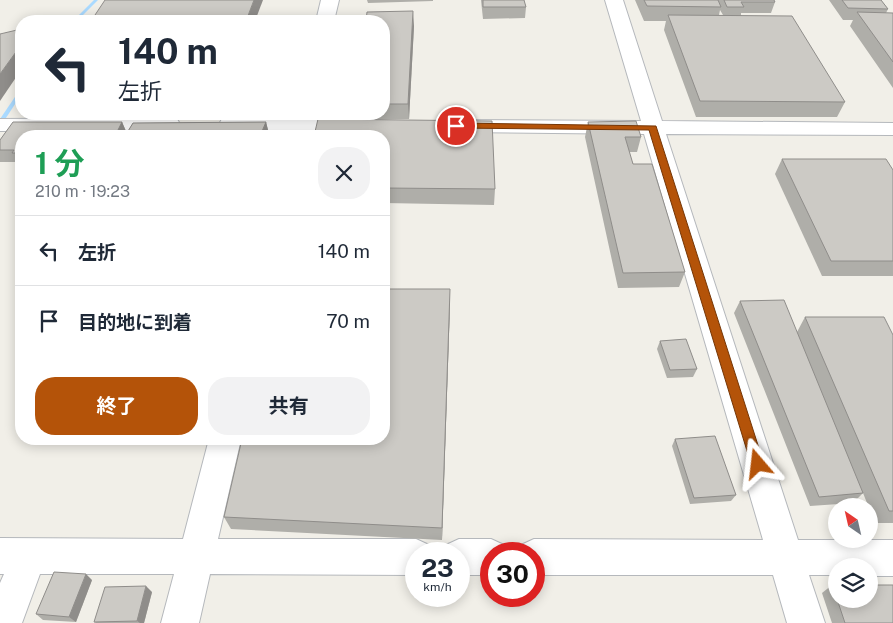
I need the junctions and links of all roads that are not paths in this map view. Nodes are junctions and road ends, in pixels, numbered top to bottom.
1 (330, 0) edge
2 (614, 0) edge
3 (326, 15) edge
4 (298, 125) edge
5 (377, 125) edge
6 (436, 126) edge
7 (653, 128) junction
8 (893, 129) edge
9 (4, 130) edge
10 (224, 445) edge
11 (14, 556) edge
12 (197, 556) junction
13 (405, 557) edge
14 (545, 557) edge
15 (787, 557) junction
16 (893, 558) edge
17 (2, 623) edge
18 (180, 623) edge
19 (806, 623) edge

1 - 3 street
2 - 7 street
4 - 5 street
4 - 9 street
6 - 7 street
7 - 8 street
7 - 15 street
10 - 12 street
11 - 12 street
11 - 17 street
12 - 13 street
12 - 18 street
14 - 15 street
15 - 16 street
15 - 19 street

